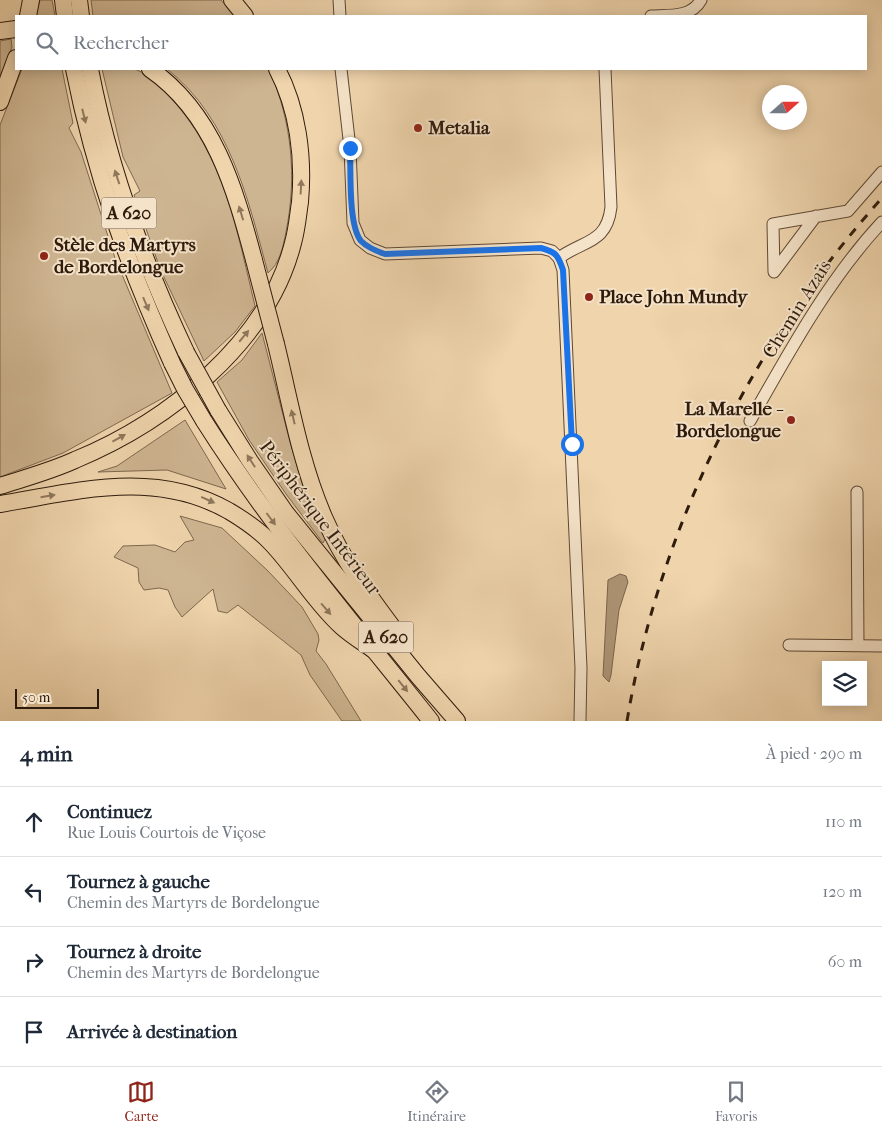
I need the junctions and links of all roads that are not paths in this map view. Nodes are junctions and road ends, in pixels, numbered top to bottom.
1 (31, 0) edge
2 (63, 0) edge
3 (79, 0) edge
4 (232, 0) edge
5 (340, 0) edge
6 (701, 0) edge
7 (28, 15) edge
8 (65, 15) edge
9 (82, 15) edge
10 (244, 15) edge
11 (340, 15) edge
12 (660, 15) edge
13 (15, 29) edge
14 (0, 31) edge
15 (15, 61) edge
16 (74, 70) edge
17 (90, 70) edge
18 (151, 70) edge
19 (277, 70) edge
20 (341, 70) edge
21 (605, 70) edge
22 (0, 102) edge
23 (882, 172) edge
24 (816, 216) junction
25 (882, 222) edge
26 (559, 258) junction
27 (750, 421) dead end
28 (0, 486) edge
29 (856, 492) dead end
30 (0, 504) edge
31 (789, 645) dead end
32 (858, 645) junction
33 (882, 646) edge
34 (375, 652) junction
35 (418, 676) junction
36 (431, 721) edge
37 (457, 721) edge
38 (580, 721) edge

1 - 7 highway
2 - 8 highway
3 - 9 highway
4 - 10 highway
5 - 11 street
6 - 12 street
13 - 14 highway
15 - 22 highway
16 -> 34 highway, A 620, bridge
35 -> 17 highway, Périphérique Intérieur / A 620, bridge
35 -> 18 highway, bridge
28 -> 19 highway
20 - 26 street
21 - 26 street
23 - 24 street
24 - 24 street
25 - 27 street, Chemin Azaïs
26 - 38 street
29 - 32 street
30 -> 34 highway
31 - 32 street
32 - 33 street
34 -> 36 highway, A 620
35 - 37 highway, Périphérique Intérieur / A 620

